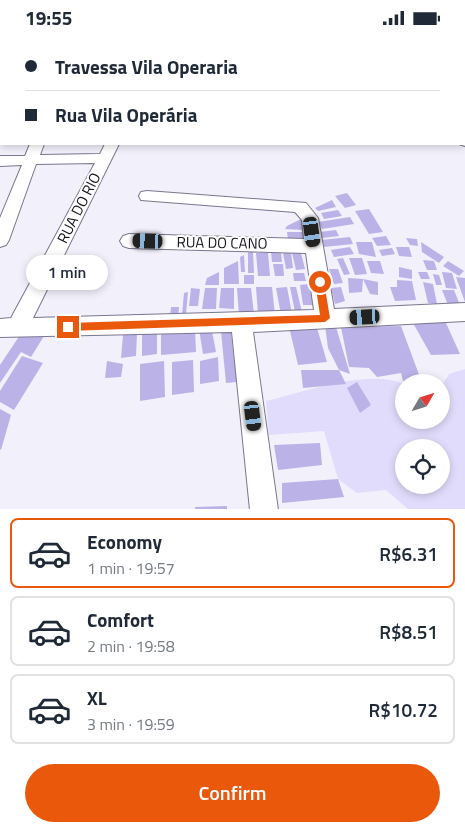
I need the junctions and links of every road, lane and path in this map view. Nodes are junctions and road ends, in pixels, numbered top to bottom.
1 (37, 145) edge
2 (109, 151) edge
3 (32, 160) junction
4 (0, 161) edge
5 (147, 196) dead end
6 (0, 241) edge
7 (130, 241) dead end
8 (314, 246) junction
9 (465, 312) edge
10 (325, 318) junction
11 (241, 323) junction
12 (9, 327) edge
13 (264, 509) edge

1 - 3 street
2 - 3 street
2 - 12 street, RUA DO RIO
3 - 4 street
3 - 6 street
5 - 8 street
7 - 8 street, RUA DO CANO
8 - 10 street
9 - 10 street
10 - 11 street
11 - 12 street
11 - 13 street

